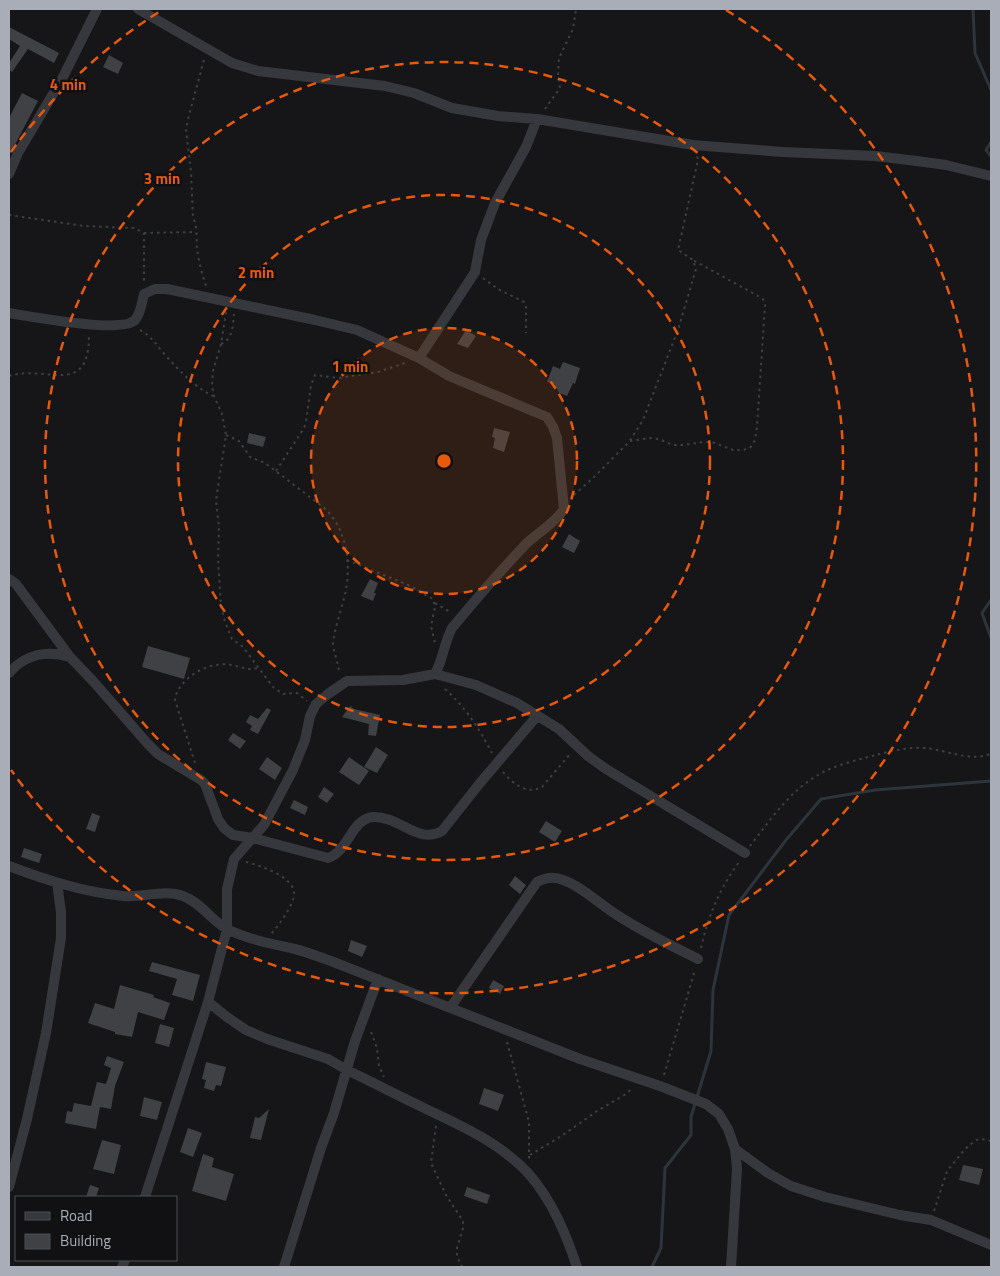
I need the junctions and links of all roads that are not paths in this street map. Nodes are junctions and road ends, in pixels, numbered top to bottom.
1 (97, 9) edge
2 (138, 9) edge
3 (537, 119) junction
4 (9, 174) edge
5 (991, 176) edge
6 (9, 313) edge
7 (420, 358) junction
8 (9, 579) edge
9 (70, 657) junction
10 (9, 673) edge
11 (433, 675) junction
12 (537, 716) junction
13 (254, 838) junction
14 (745, 853) road end
15 (9, 866) edge
16 (57, 883) junction
17 (227, 929) junction
18 (698, 959) road end
19 (378, 979) junction
20 (208, 1002) junction
21 (450, 1008) junction
22 (347, 1070) junction
23 (735, 1149) junction
24 (9, 1188) edge
25 (145, 1196) edge
26 (991, 1245) edge
27 (284, 1267) edge
28 (577, 1267) edge
29 (731, 1267) edge

1 - 4 street
2 - 3 street
3 - 5 street
3 - 7 street
6 - 7 street
7 - 11 street
8 - 9 street
9 - 10 street
9 - 13 street
11 - 12 street
11 - 13 street
12 - 13 street
12 - 14 street
13 - 17 street
15 - 16 street
16 - 17 street
16 - 24 street
17 - 19 street
17 - 20 street
18 - 21 street
19 - 21 street
19 - 22 street
20 - 22 street
20 - 25 street
21 - 23 street
22 - 27 street
22 - 28 street
23 - 26 street
23 - 29 street

